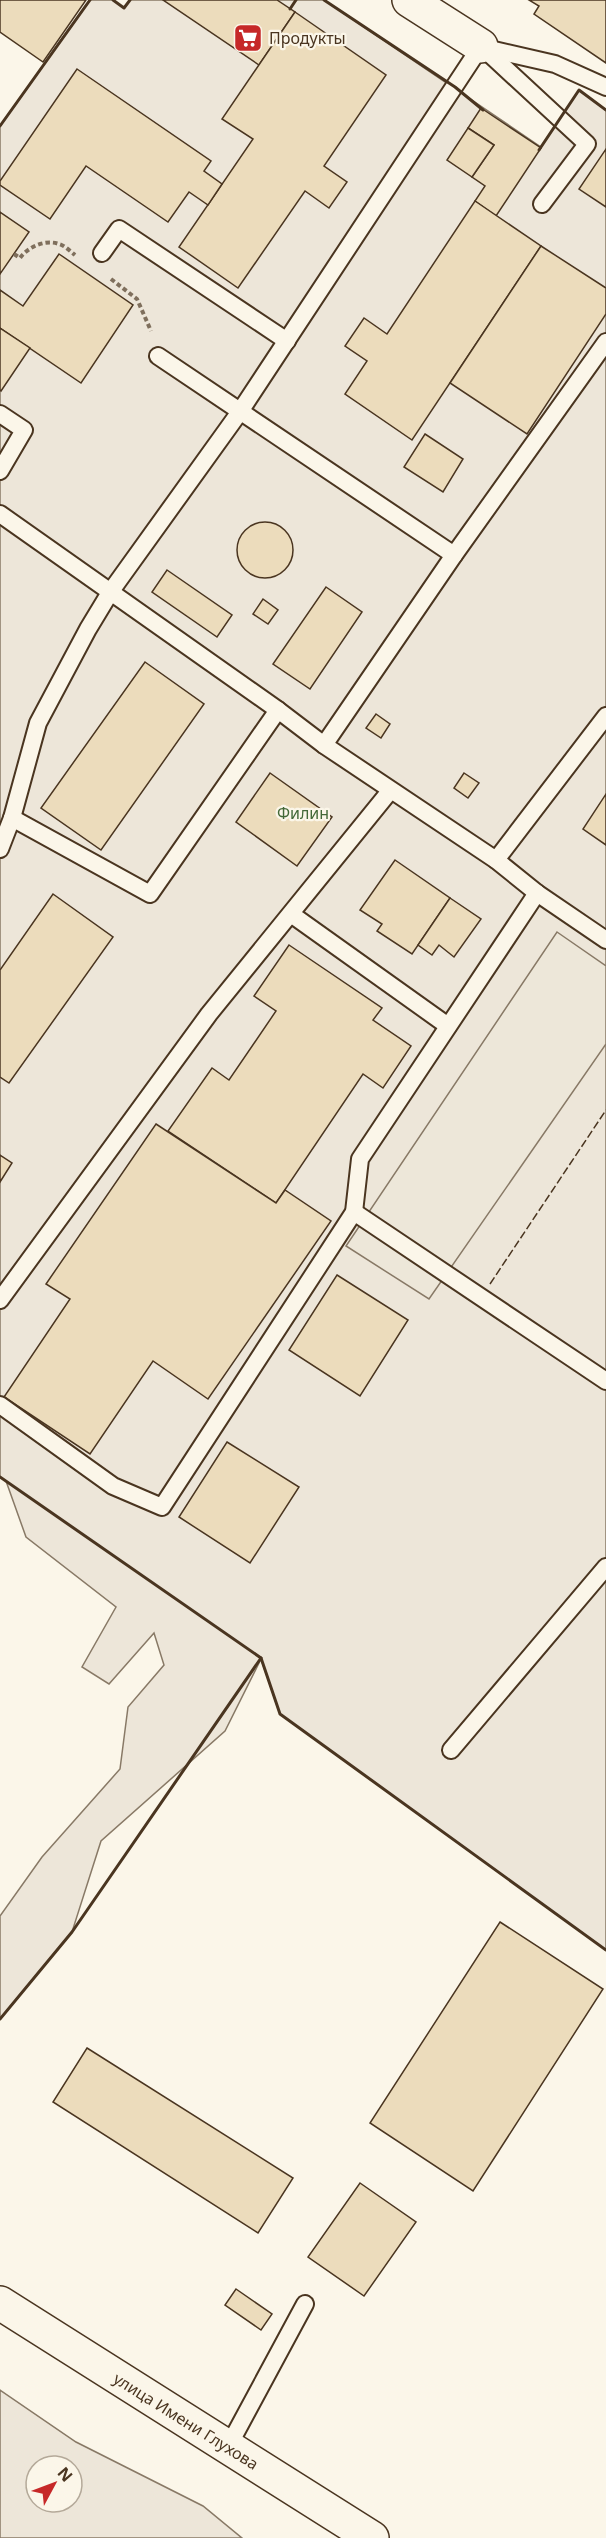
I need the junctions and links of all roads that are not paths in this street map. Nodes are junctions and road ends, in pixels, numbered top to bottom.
1 (409, 0) edge
2 (480, 46) junction
3 (606, 87) edge
4 (542, 204) dead end
5 (102, 253) dead end
6 (287, 341) junction
7 (606, 342) edge
8 (158, 356) road end
9 (240, 413) junction
10 (0, 414) edge
11 (0, 471) edge
12 (0, 514) edge
13 (454, 555) junction
14 (111, 591) junction
15 (278, 710) junction
16 (606, 716) edge
17 (324, 745) junction
18 (390, 791) junction
19 (12, 818) junction
20 (0, 849) edge
21 (496, 860) junction
22 (537, 893) junction
23 (291, 914) junction
24 (606, 940) edge
25 (448, 1026) junction
26 (354, 1212) junction
27 (0, 1300) edge
28 (606, 1381) edge
29 (0, 1405) edge
30 (606, 1567) edge
31 (451, 1750) dead end
32 (0, 2303) edge
33 (305, 2304) dead end
34 (228, 2447) junction
35 (372, 2538) edge

1 - 2 street
2 - 3 lane
2 - 4 lane
2 - 6 lane
5 - 6 lane
6 - 9 lane
7 - 13 lane
8 - 9 lane
9 - 13 lane
9 - 14 lane
10 - 11 lane
12 - 14 lane
13 - 17 lane
14 - 15 lane
14 - 19 lane
15 - 17 lane
15 - 19 lane
16 - 21 lane
17 - 18 lane
18 - 21 lane
18 - 23 lane
19 - 20 lane
21 - 22 lane
22 - 24 lane
22 - 25 lane
23 - 25 lane
23 - 27 lane
25 - 26 lane
26 - 28 lane
26 - 29 lane
30 - 31 lane
32 - 34 street, улица Имени Глухова
33 - 34 lane
34 - 35 street, улица Имени Глухова

